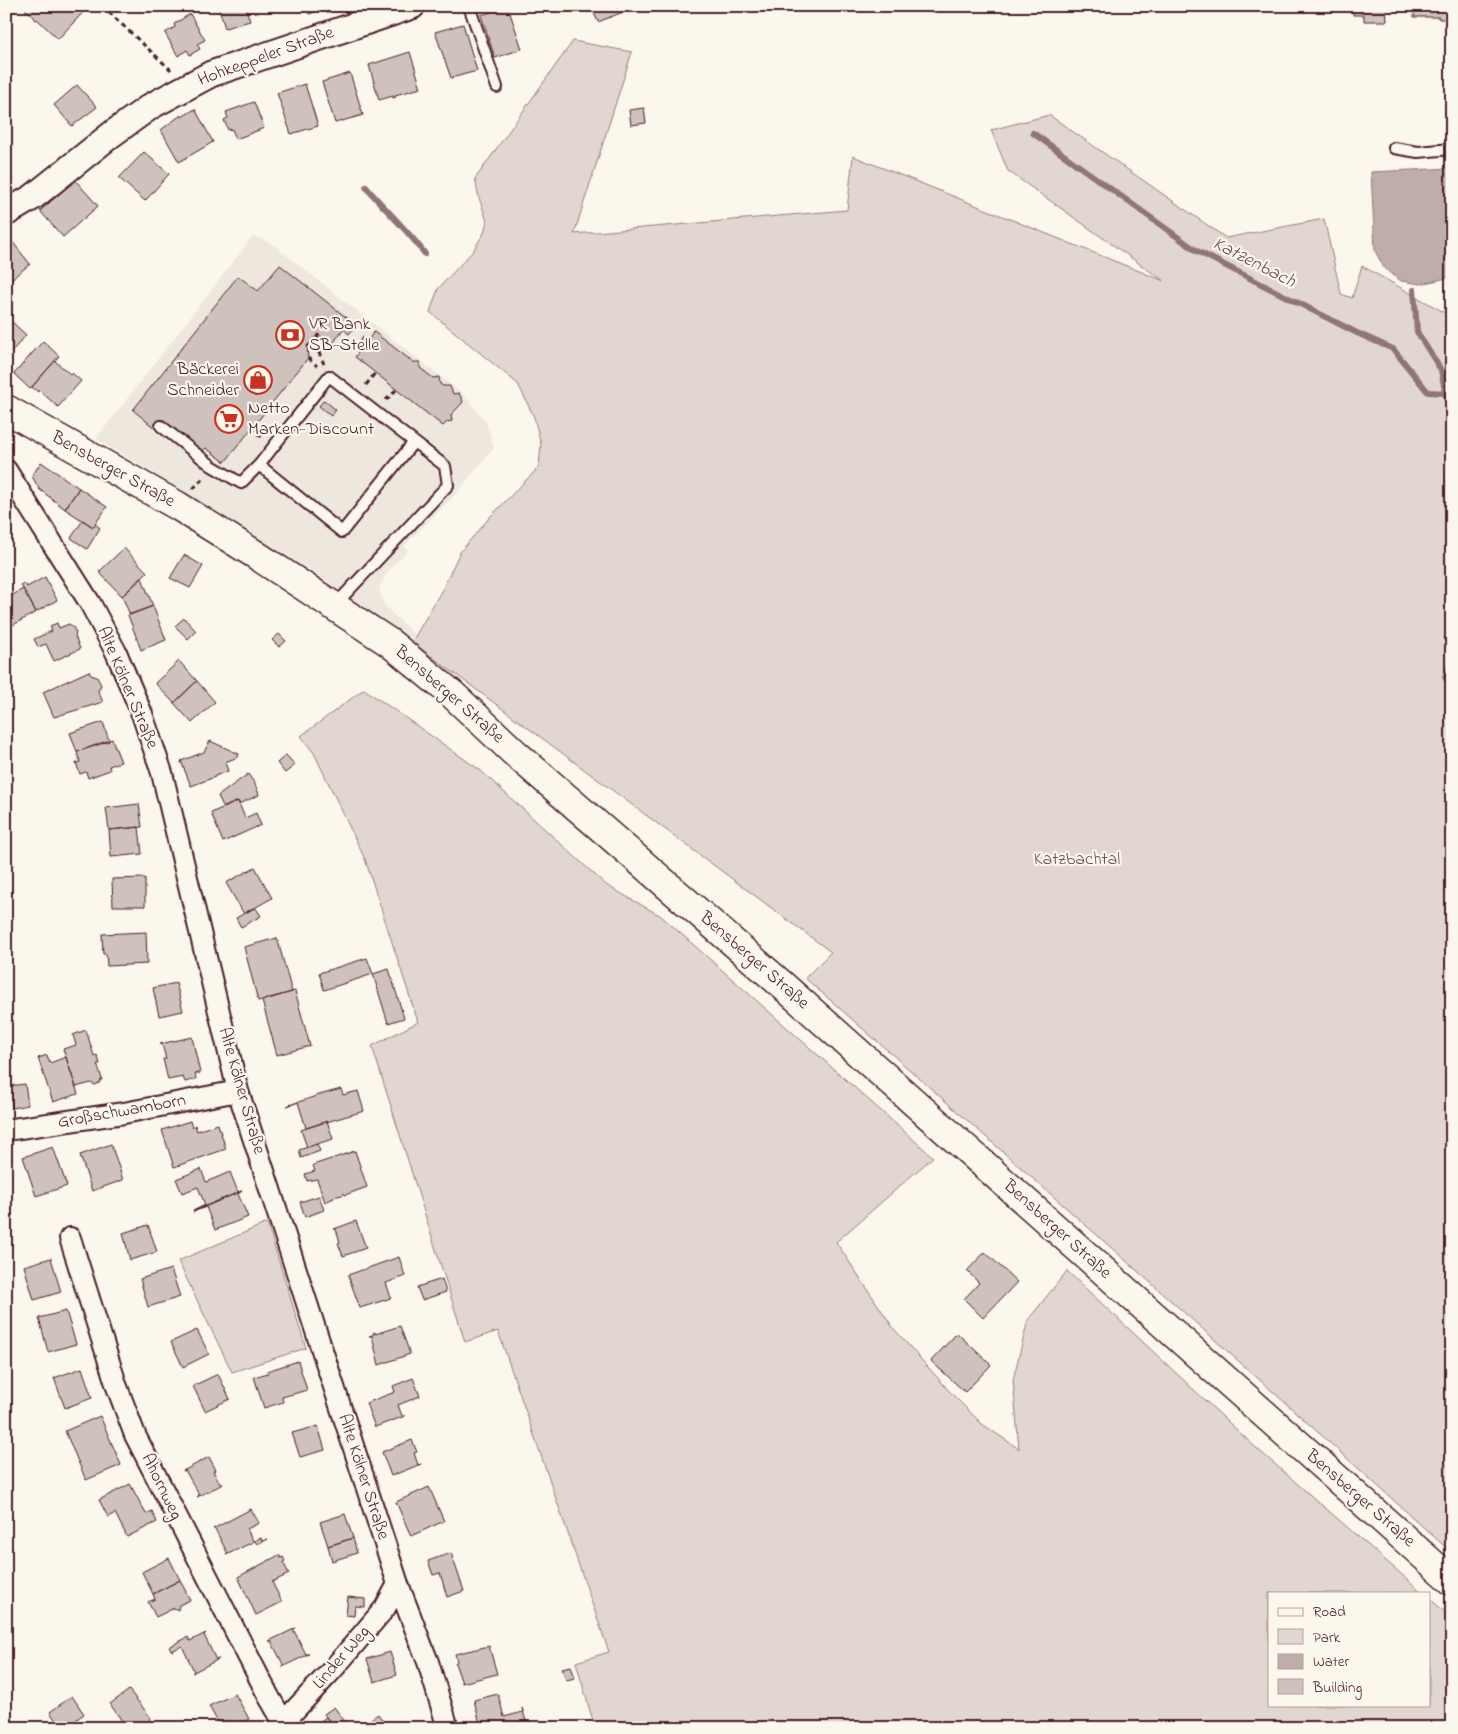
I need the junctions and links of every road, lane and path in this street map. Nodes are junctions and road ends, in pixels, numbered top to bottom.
1 (102, 6) edge
2 (412, 6) edge
3 (469, 6) edge
4 (170, 69) dead end
5 (496, 87) dead end
6 (1394, 148) dead end
7 (1452, 150) edge
8 (6, 213) edge
9 (318, 334) dead end
10 (327, 341) dead end
11 (307, 346) dead end
12 (317, 348) junction
13 (329, 376) junction
14 (6, 409) edge
15 (161, 426) dead end
16 (413, 443) junction
17 (258, 466) junction
18 (6, 470) edge
19 (204, 477) dead end
20 (191, 491) dead end
21 (334, 606) junction
22 (238, 1091) junction
23 (6, 1130) edge
24 (70, 1238) dead end
25 (1452, 1581) edge
26 (398, 1584) junction
27 (281, 1725) edge
28 (448, 1728) edge

1 - 4 path
2 - 8 street, Hohkeppeler Straße
3 - 5 lane
6 - 7 lane
9 - 12 path
10 - 12 path
11 - 12 path
12 - 13 path
13 - 16 lane
13 - 17 lane
14 - 21 main road, Bensberger Straße
15 - 17 lane
16 - 17 lane
16 - 21 lane
18 - 22 street, Alte Kölner Straße
19 - 20 path
21 - 25 main road, Bensberger Straße
22 - 23 street, Großschwamborn
22 - 26 street, Alte Kölner Straße
24 - 27 street, Ahornweg
26 - 27 street, Linder Weg
26 - 28 street, Alte Kölner Straße

